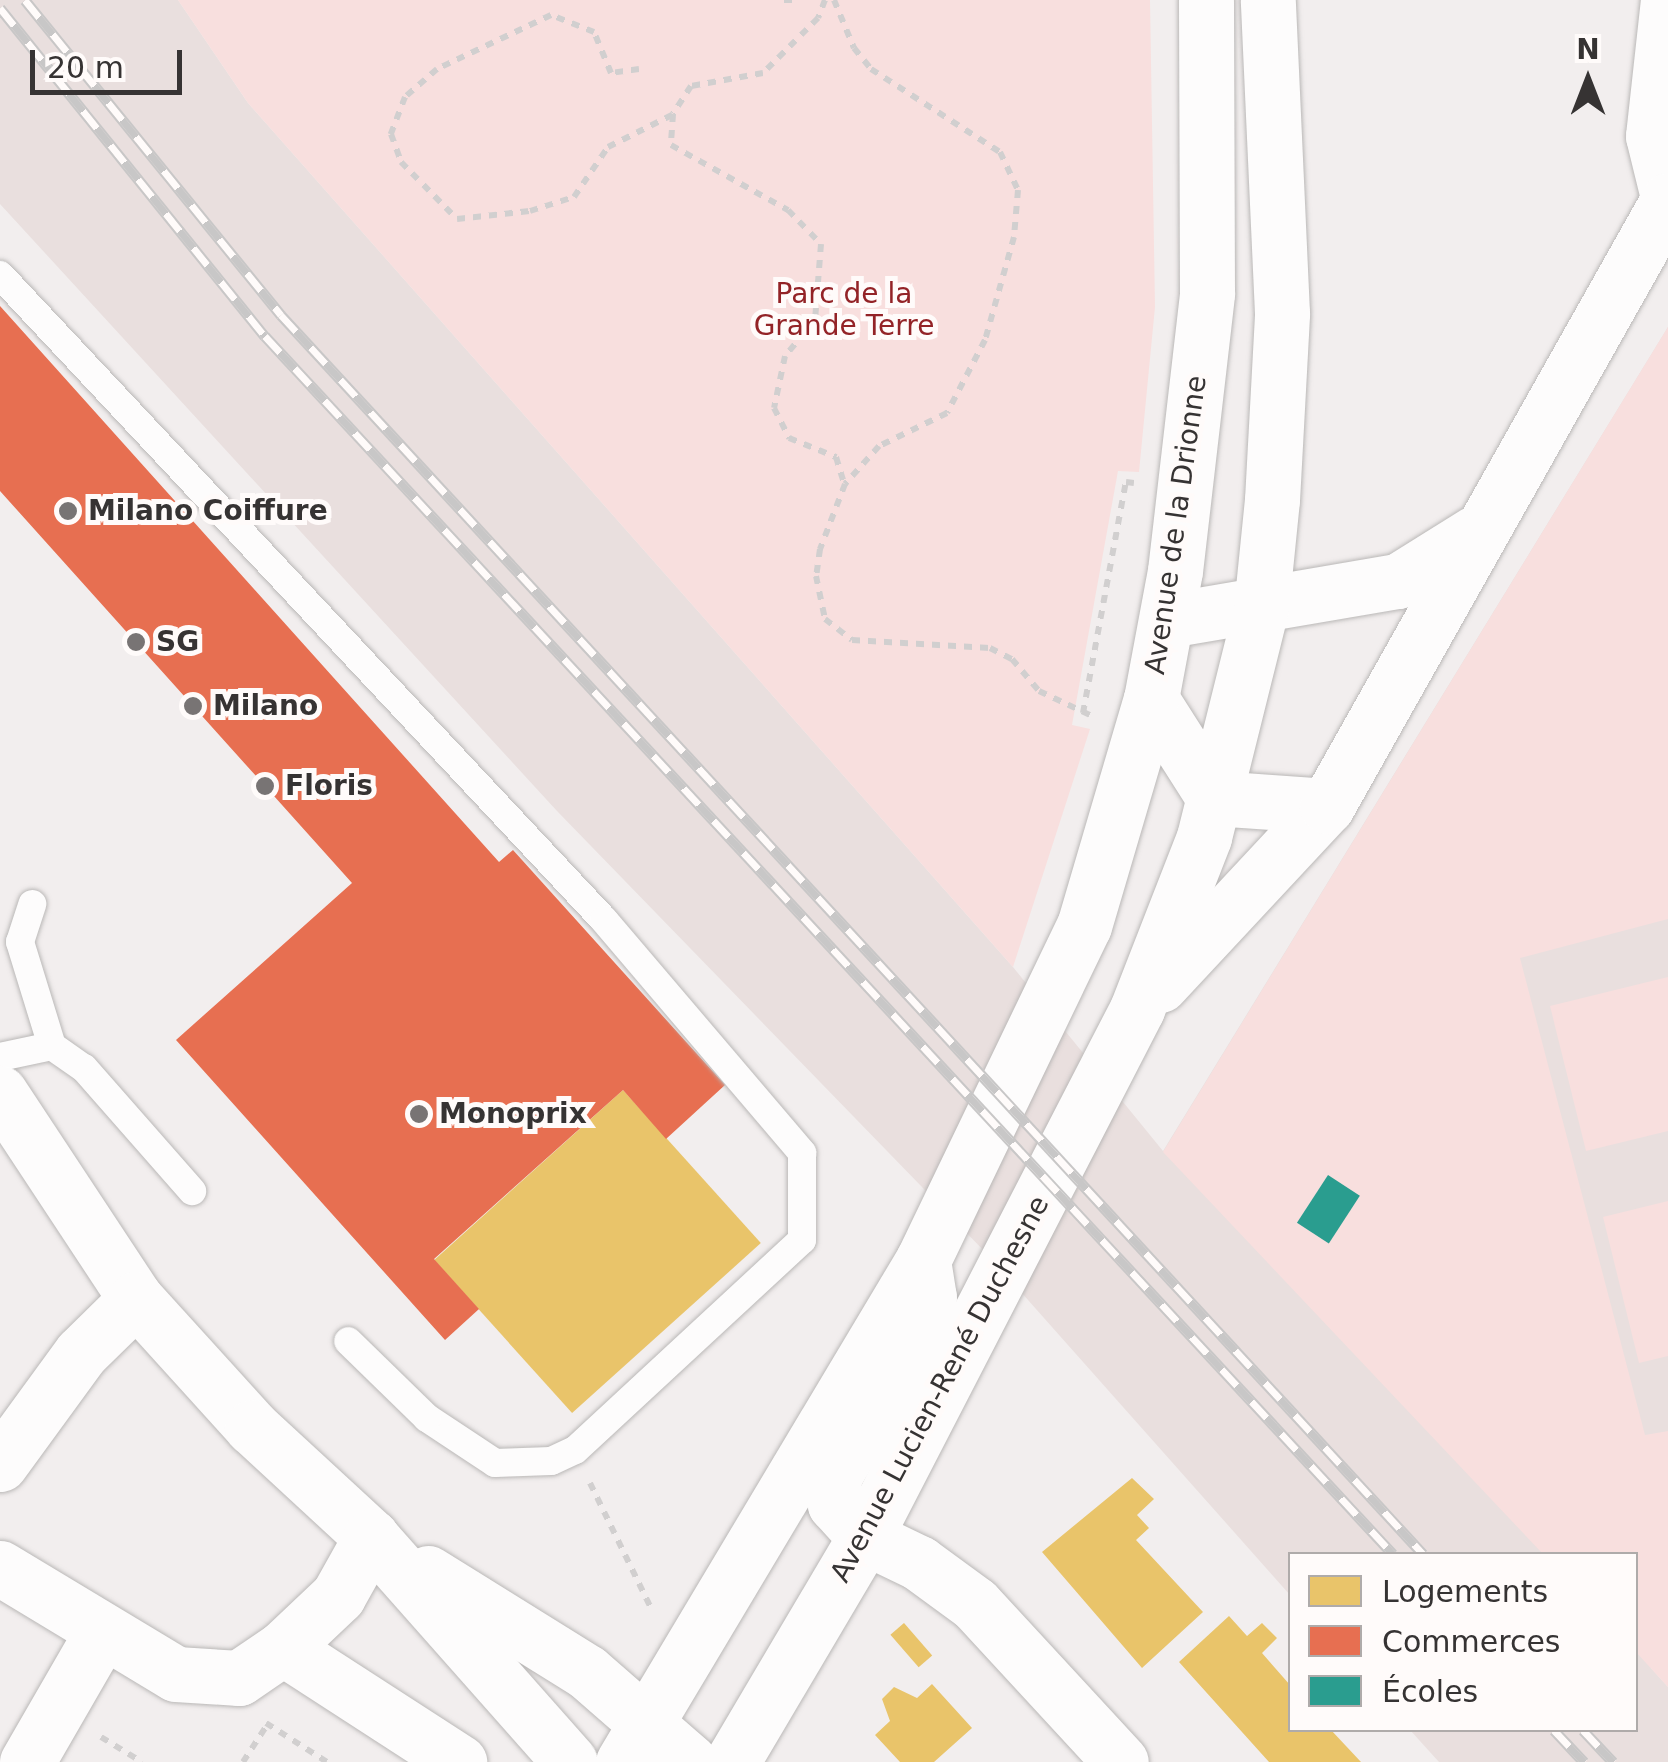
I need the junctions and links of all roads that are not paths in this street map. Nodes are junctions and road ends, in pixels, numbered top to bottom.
1 (1206, 0) edge
2 (1268, 0) edge
3 (1668, 0) edge
4 (1668, 198) edge
5 (0, 274) edge
6 (1477, 531) junction
7 (1261, 608) junction
8 (1169, 620) junction
9 (1151, 699) junction
10 (1214, 798) junction
11 (1326, 806) junction
12 (32, 904) dead end
13 (1138, 1009) junction
14 (52, 1046) junction
15 (0, 1057) edge
16 (0, 1093) edge
17 (192, 1191) dead end
18 (923, 1260) junction
19 (136, 1299) junction
20 (348, 1340) dead end
21 (0, 1464) edge
22 (370, 1538) junction
23 (865, 1538) junction
24 (0, 1568) edge
25 (102, 1632) junction
26 (283, 1648) junction
27 (633, 1742) edge
28 (28, 1762) edge
29 (459, 1762) edge
30 (570, 1762) edge
31 (690, 1762) edge
32 (732, 1762) edge
33 (1120, 1762) edge

1 - 8 street, Avenue de la Drionne
2 - 7 street
3 - 4 street
4 - 6 street
5 - 20 lane
6 - 7 street
6 - 11 street
7 - 8 street
7 - 10 street
8 - 9 street, Avenue de la Drionne
9 - 10 street
9 - 18 street, Avenue de la Drionne
10 - 11 street
10 - 13 street
11 - 13 street
12 - 14 lane
13 - 23 street, Avenue Lucien-René Duchesne
14 - 15 lane
14 - 17 lane
16 - 19 street
18 - 23 street
18 - 27 street
19 - 21 street
19 - 22 street
22 - 26 street
22 - 27 street
22 - 30 street
23 - 32 street, Avenue Lucien-René Duchesne
23 - 33 street
24 - 25 street
25 - 26 street
25 - 28 street
26 - 29 street
27 - 31 street

